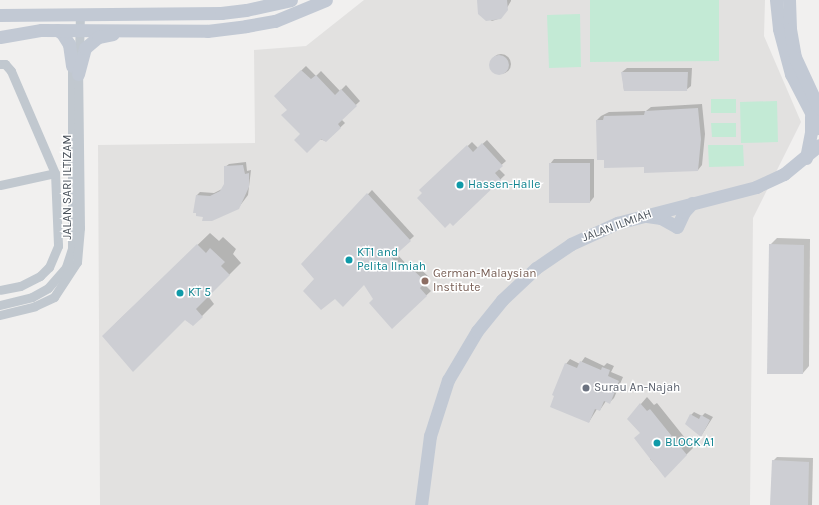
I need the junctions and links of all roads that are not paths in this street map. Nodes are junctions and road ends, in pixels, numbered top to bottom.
1 (291, 0) edge
2 (326, 0) edge
3 (776, 0) edge
4 (789, 0) edge
5 (75, 13) junction
6 (0, 15) edge
7 (132, 29) junction
8 (57, 30) junction
9 (76, 30) junction
10 (0, 37) edge
11 (0, 64) edge
12 (75, 70) junction
13 (815, 113) edge
14 (819, 128) edge
15 (819, 145) edge
16 (806, 158) junction
17 (55, 173) junction
18 (0, 185) edge
19 (692, 203) junction
20 (643, 215) junction
21 (0, 290) edge
22 (0, 305) edge
23 (0, 314) edge
24 (421, 505) edge

1 - 5 street
2 - 7 street
3 - 13 street
4 - 13 street
5 - 6 street
5 - 9 street, JALAN SARI ILTIZAM
7 - 9 street
7 - 12 street
8 - 9 street
8 - 10 street
8 - 12 street
9 - 12 street, JALAN SARI ILTIZAM
11 - 17 street
12 - 22 street, JALAN SARI ILTIZAM
12 - 23 street, JALAN SARI ILTIZAM
13 - 14 street
13 - 16 street
15 - 16 street, JALAN ILMIAH
16 - 19 street, JALAN ILMIAH
17 - 18 street
17 - 21 street
19 - 20 street, JALAN ILMIAH
19 - 20 street
20 - 24 street, JALAN ILMIAH

